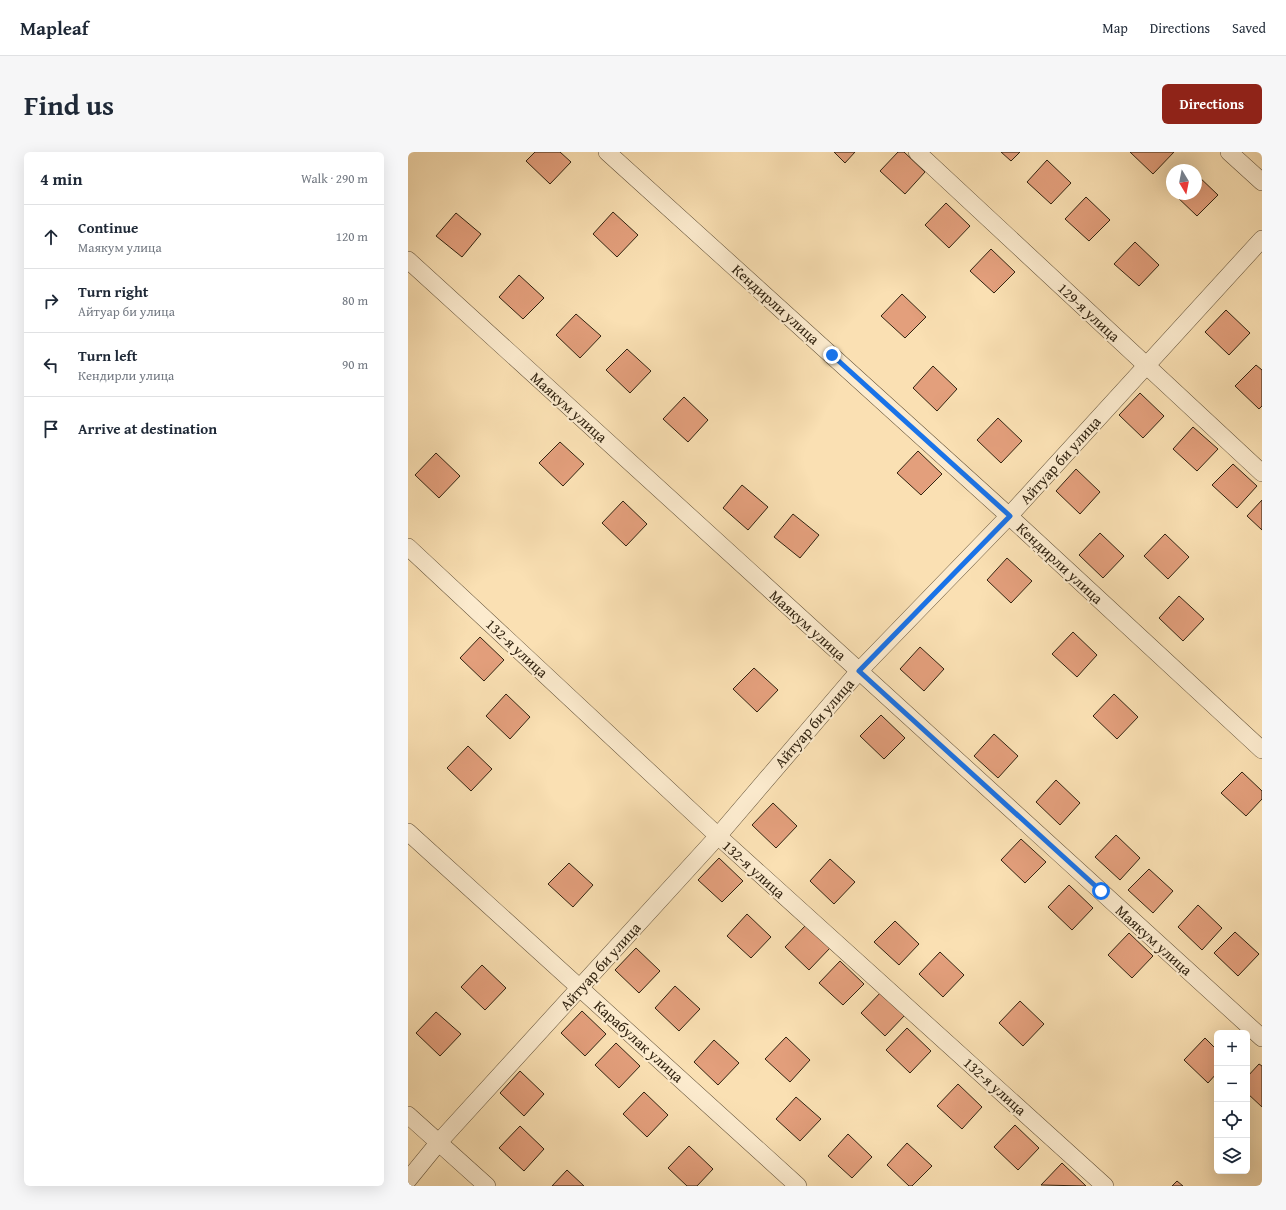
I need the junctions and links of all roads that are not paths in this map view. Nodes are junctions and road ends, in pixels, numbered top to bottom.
1 (607, 152) edge
2 (917, 152) edge
3 (1229, 152) edge
4 (1262, 182) edge
5 (1262, 239) edge
6 (408, 260) edge
7 (1146, 366) junction
8 (1262, 473) edge
9 (1010, 516) junction
10 (408, 547) edge
11 (859, 671) junction
12 (1262, 750) edge
13 (408, 832) edge
14 (718, 836) junction
15 (580, 988) junction
16 (1262, 1038) edge
17 (408, 1115) edge
18 (439, 1142) junction
19 (408, 1180) edge
20 (487, 1186) edge
21 (798, 1186) edge
22 (1105, 1186) edge

1 - 9 street, Кендирли улица
2 - 7 street, 129-я улица
3 - 4 street
5 - 7 street, Айтуар би улица
6 - 11 street, Маякум улица
7 - 8 street, 129-я улица
7 - 9 street, Айтуар би улица
9 - 11 street, Айтуар би улица
9 - 12 street, Кендирли улица
10 - 14 street, 132-я улица
11 - 14 street, Айтуар би улица
11 - 16 street, Маякум улица
13 - 15 street, Карабулак улица
14 - 15 street, Айтуар би улица
14 - 22 street, 132-я улица
15 - 18 street, Айтуар би улица
15 - 21 street, Карабулак улица
17 - 18 street
18 - 19 street, Айтуар би улица
18 - 20 street

